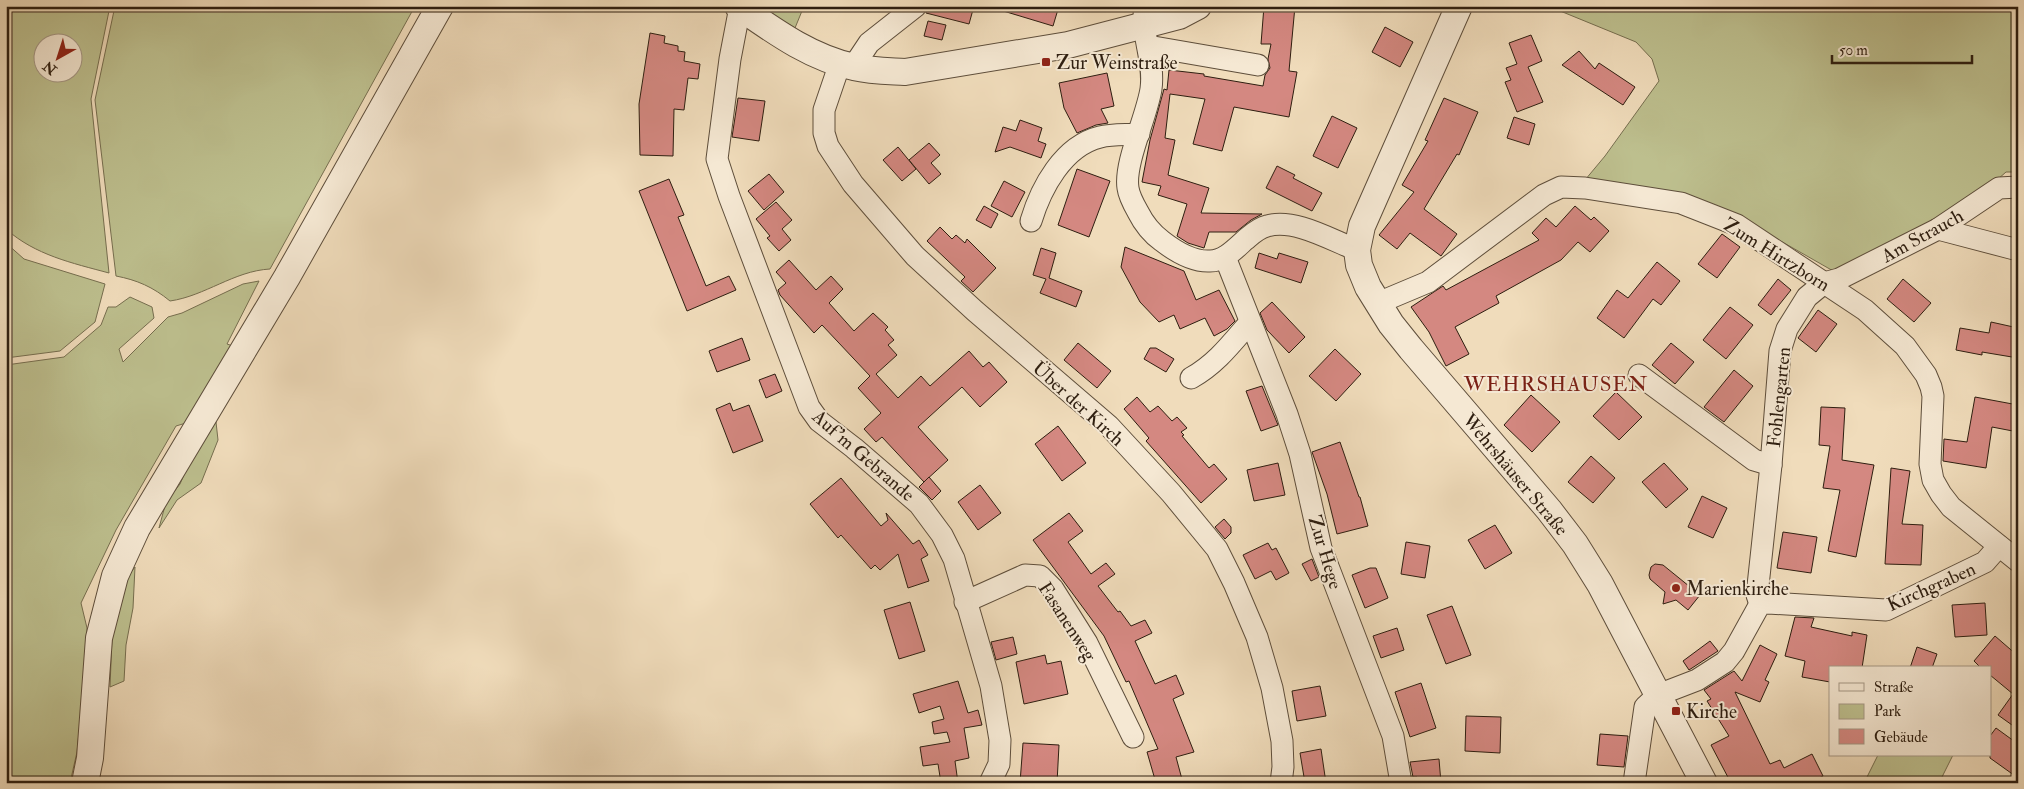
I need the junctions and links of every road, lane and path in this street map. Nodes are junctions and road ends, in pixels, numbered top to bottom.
1 (440, 6) edge
2 (916, 6) edge
3 (1198, 6) edge
4 (1460, 6) edge
5 (739, 7) edge
6 (1146, 26) edge
7 (847, 65) junction
8 (1258, 65) dead end
9 (1139, 134) junction
10 (2018, 187) edge
11 (1032, 221) dead end
12 (1938, 229) junction
13 (1356, 250) junction
14 (2018, 250) edge
15 (1225, 257) junction
16 (1824, 284) junction
17 (1378, 303) junction
18 (1250, 322) junction
19 (1639, 375) dead end
20 (1191, 378) dead end
21 (1771, 465) junction
22 (1999, 546) junction
23 (2018, 561) edge
24 (965, 602) junction
25 (1760, 604) junction
26 (1658, 695) junction
27 (1133, 737) dead end
28 (85, 783) edge
29 (990, 783) edge
30 (1281, 783) edge
31 (1401, 783) edge
32 (1634, 783) edge
33 (1704, 783) edge

1 - 28 street
2 - 7 street, Über der Kirch
3 - 6 street
4 - 13 street, Wehrshäuser Straße
5 - 7 street
5 - 24 street, Auf'm Gebrande
6 - 7 street
6 - 8 street
6 - 9 street
7 - 30 street, Über der Kirch
9 - 11 street
9 - 15 street
10 - 12 street, Am Strauch
12 - 14 street
12 - 16 street, Am Strauch
13 - 15 street
13 - 17 street, Wehrshäuser Straße
15 - 18 street, Zur Hege
16 - 17 street, Zum Hirtzborn
16 - 21 street, Fohlengarten
16 - 22 street, Zum Hirtzborn
17 - 26 street, Wehrshäuser Straße
18 - 20 street
18 - 31 street, Zur Hege
19 - 21 street, Fohlengarten
21 - 25 street, Fohlengarten
22 - 23 street, Zum Hirtzborn
22 - 25 street, Kirchgraben
24 - 27 street, Fasanenweg
24 - 29 street, Auf'm Gebrande
25 - 26 street
26 - 32 street
26 - 33 street, Wehrshäuser Straße

